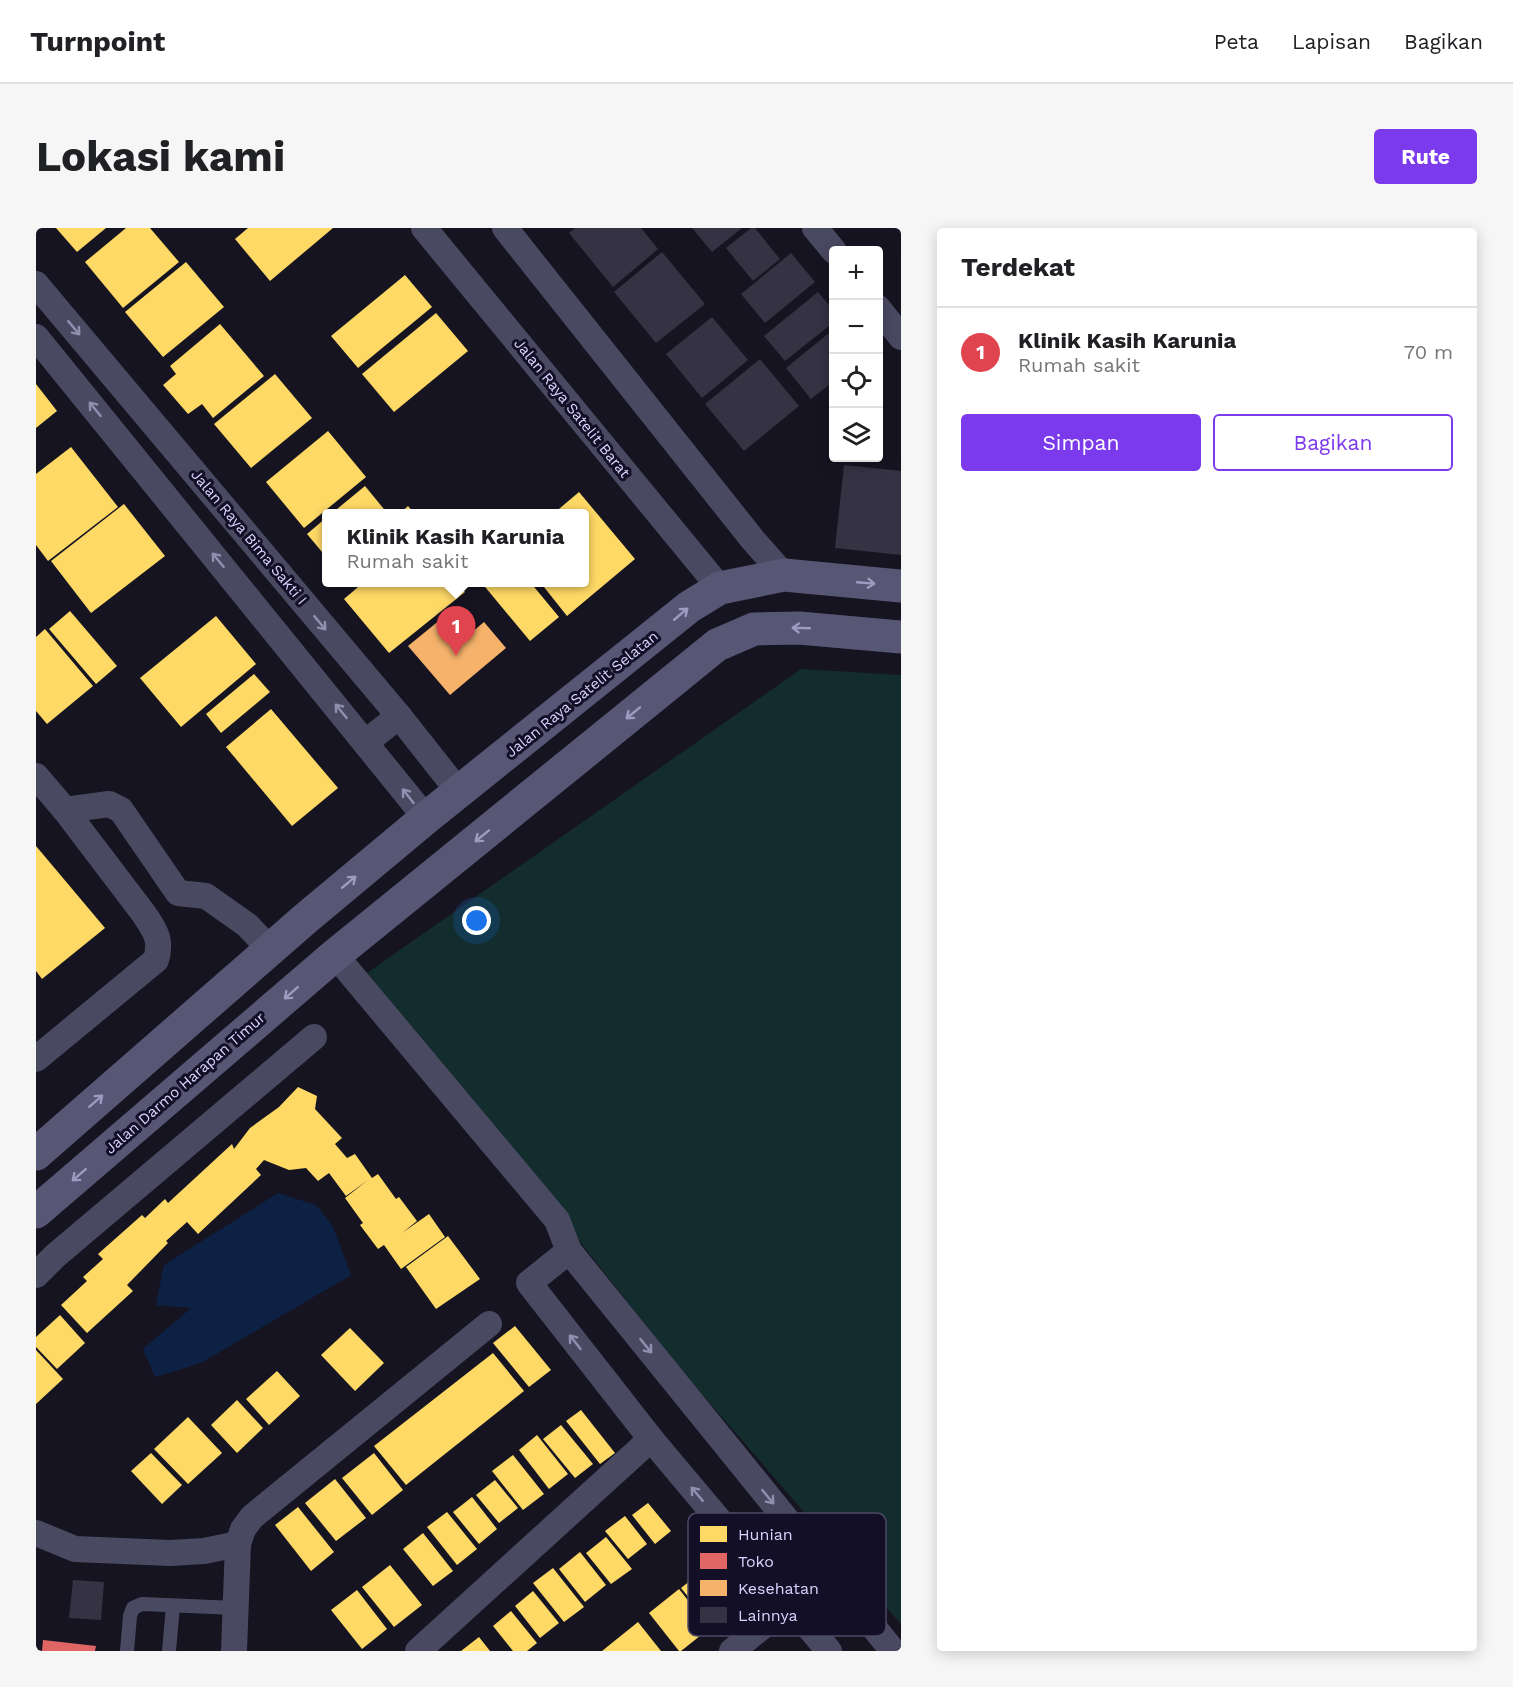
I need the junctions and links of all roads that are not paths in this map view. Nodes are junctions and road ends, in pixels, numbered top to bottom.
1 (424, 228) edge
2 (505, 228) edge
3 (815, 228) edge
4 (830, 246) edge
5 (36, 284) edge
6 (883, 313) edge
7 (36, 337) edge
8 (901, 337) edge
9 (784, 575) junction
10 (901, 586) edge
11 (720, 588) junction
12 (901, 637) edge
13 (399, 716) junction
14 (366, 742) junction
15 (36, 776) edge
16 (459, 792) junction
17 (65, 810) junction
18 (426, 818) junction
19 (178, 893) junction
20 (144, 914) junction
21 (305, 919) junction
22 (270, 949) junction
23 (335, 955) junction
24 (314, 1037) dead end
25 (36, 1059) edge
26 (36, 1154) edge
27 (36, 1212) edge
28 (569, 1251) junction
29 (36, 1275) edge
30 (489, 1324) dead end
31 (651, 1438) junction
32 (714, 1513) edge
33 (781, 1513) edge
34 (36, 1533) edge
35 (238, 1544) junction
36 (173, 1606) junction
37 (236, 1608) junction
38 (751, 1636) edge
39 (817, 1636) edge
40 (880, 1636) edge
41 (127, 1651) edge
42 (169, 1651) edge
43 (234, 1651) edge
44 (418, 1651) edge
45 (732, 1651) edge
46 (829, 1651) edge
47 (892, 1651) edge

1 - 11 street, Jalan Raya Satelit Barat
2 - 9 street
3 - 4 street
5 -> 13 street, Jalan Raya Bima Sakti I
6 - 8 street
14 -> 7 street
9 -> 10 main road, Jalan Raya Satelit Selatan
9 - 11 main road, Jalan Raya Satelit Selatan
16 -> 11 main road, Jalan Raya Satelit Selatan
12 -> 23 main road
13 - 14 street
13 - 16 street, Jalan Raya Bima Sakti I
18 -> 14 street
15 - 17 street
16 - 18 main road, Jalan Raya Satelit Selatan
17 - 19 street
17 - 20 street
21 -> 18 main road, Jalan Raya Satelit Selatan
19 - 20 street
19 - 22 street
20 - 25 street
21 - 22 main road
21 - 23 main road
26 -> 22 main road
23 -> 27 main road, Jalan Darmo Harapan Timur
23 - 28 street
24 - 29 street
31 -> 28 street
28 -> 33 street
30 - 35 street
32 -> 31 street
31 - 44 street
34 - 35 street
35 - 37 street
36 - 37 lane
36 - 41 lane
36 - 42 lane
37 - 43 street
38 - 45 street
39 - 46 street
40 -> 47 street

